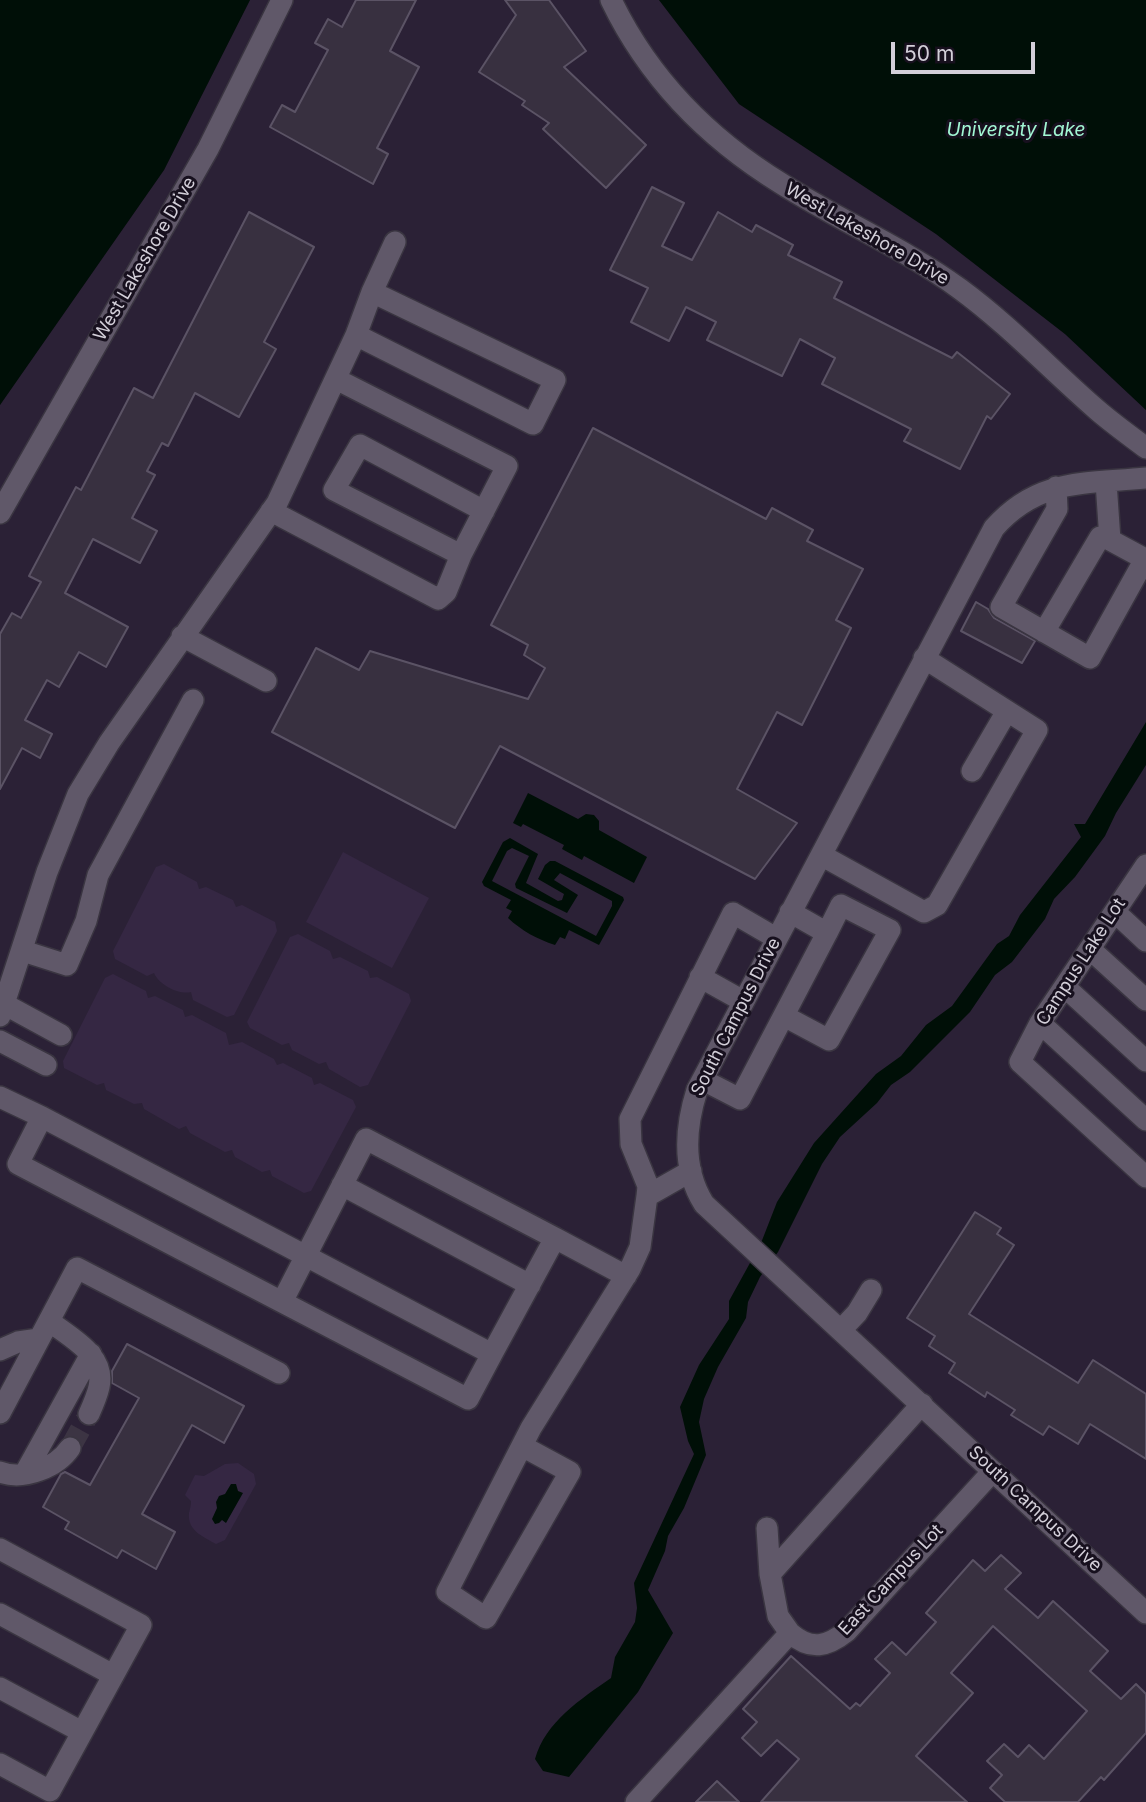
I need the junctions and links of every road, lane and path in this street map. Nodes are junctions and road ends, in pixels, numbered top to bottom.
1 (282, 0) edge
2 (611, 0) edge
3 (395, 242) dead end
4 (372, 292) junction
5 (356, 335) junction
6 (336, 379) junction
7 (1146, 448) edge
8 (1146, 478) edge
9 (1106, 482) junction
10 (1056, 488) junction
11 (271, 511) junction
12 (484, 512) junction
13 (0, 513) edge
14 (1110, 540) junction
15 (461, 555) junction
16 (1044, 632) junction
17 (182, 636) junction
18 (924, 658) junction
19 (266, 681) dead end
20 (193, 700) dead end
21 (1007, 711) junction
22 (972, 771) dead end
23 (821, 855) junction
24 (1144, 873) edge
25 (790, 912) junction
26 (1115, 912) junction
27 (827, 933) junction
28 (776, 938) junction
29 (1146, 941) edge
30 (1091, 950) junction
31 (23, 951) junction
32 (699, 977) junction
33 (1066, 988) junction
34 (1146, 1000) edge
35 (743, 1002) junction
36 (2, 1010) edge
37 (784, 1016) junction
38 (1040, 1023) junction
39 (61, 1035) dead end
40 (0, 1041) edge
41 (1146, 1061) edge
42 (46, 1065) dead end
43 (703, 1080) junction
44 (0, 1097) edge
45 (42, 1117) junction
46 (1146, 1120) edge
47 (691, 1171) junction
48 (1146, 1177) edge
49 (342, 1185) junction
50 (647, 1196) junction
51 (555, 1238) junction
52 (306, 1255) junction
53 (626, 1276) junction
54 (530, 1285) junction
55 (871, 1290) dead end
56 (282, 1302) junction
57 (44, 1330) junction
58 (841, 1331) junction
59 (0, 1350) edge
60 (91, 1353) junction
61 (492, 1354) junction
62 (279, 1373) dead end
63 (922, 1404) junction
64 (0, 1413) edge
65 (89, 1414) tunnel mouth
66 (522, 1446) junction
67 (70, 1448) tunnel mouth
68 (993, 1471) junction
69 (0, 1472) edge
70 (25, 1473) junction
71 (767, 1528) dead end
72 (0, 1549) edge
73 (769, 1574) junction
74 (1146, 1613) edge
75 (0, 1614) edge
76 (790, 1633) junction
77 (113, 1675) junction
78 (0, 1688) edge
79 (82, 1732) junction
80 (0, 1764) edge
81 (47, 1797) edge
82 (636, 1802) edge

1 - 13 street, West Lakeshore Drive
2 - 7 street, West Lakeshore Drive
3 - 4 street
4 - 5 street
4 - 5 street
5 - 6 street
6 - 11 street
6 - 12 street
8 - 9 street, South Campus Drive
9 - 10 street, South Campus Drive
9 - 14 street
10 - 16 street
10 - 18 street, South Campus Drive
11 - 15 street
11 - 17 street
12 - 15 street
12 - 15 street
14 - 16 street
14 - 16 street
17 - 19 street
17 - 31 street
18 - 21 street
18 - 23 street, South Campus Drive
20 - 31 street
21 - 22 street
21 - 23 street
23 - 25 street, South Campus Drive
24 - 26 street, Campus Lake Lot
25 - 27 street
25 - 28 street, South Campus Drive
26 - 29 street
26 - 30 street, Campus Lake Lot
27 - 37 street
27 - 37 street
28 - 32 street
28 - 35 street, South Campus Drive
30 - 33 street, Campus Lake Lot
30 - 34 street
31 - 36 street
32 - 35 street
32 - 50 street
33 - 38 street, Campus Lake Lot
33 - 41 street
35 - 43 street, South Campus Drive
36 - 39 street
37 - 43 street
38 - 46 street
38 - 48 street, Campus Lake Lot
40 - 42 street
43 - 47 street, South Campus Drive
44 - 45 street
45 - 52 street
45 - 56 street
47 - 50 street
47 - 58 street, South Campus Drive
49 - 51 street
49 - 52 street
49 - 54 street
50 - 53 street
51 - 53 street
51 - 54 street
52 - 56 street
52 - 61 street
53 - 66 street
54 - 61 street
55 - 58 street
56 - 61 street
57 - 59 street
57 - 60 street
57 - 62 street
57 - 64 street
58 - 63 street, South Campus Drive
60 - 65 street
60 - 70 street
63 - 68 street, South Campus Drive
63 - 73 street
66 - 66 street
67 - 70 street
68 - 74 street, South Campus Drive
68 - 76 street, East Campus Lot
69 - 70 street
71 - 73 street
72 - 77 street
73 - 76 street
75 - 77 street
76 - 82 street
77 - 79 street
78 - 79 street
79 - 81 street
80 - 81 street

